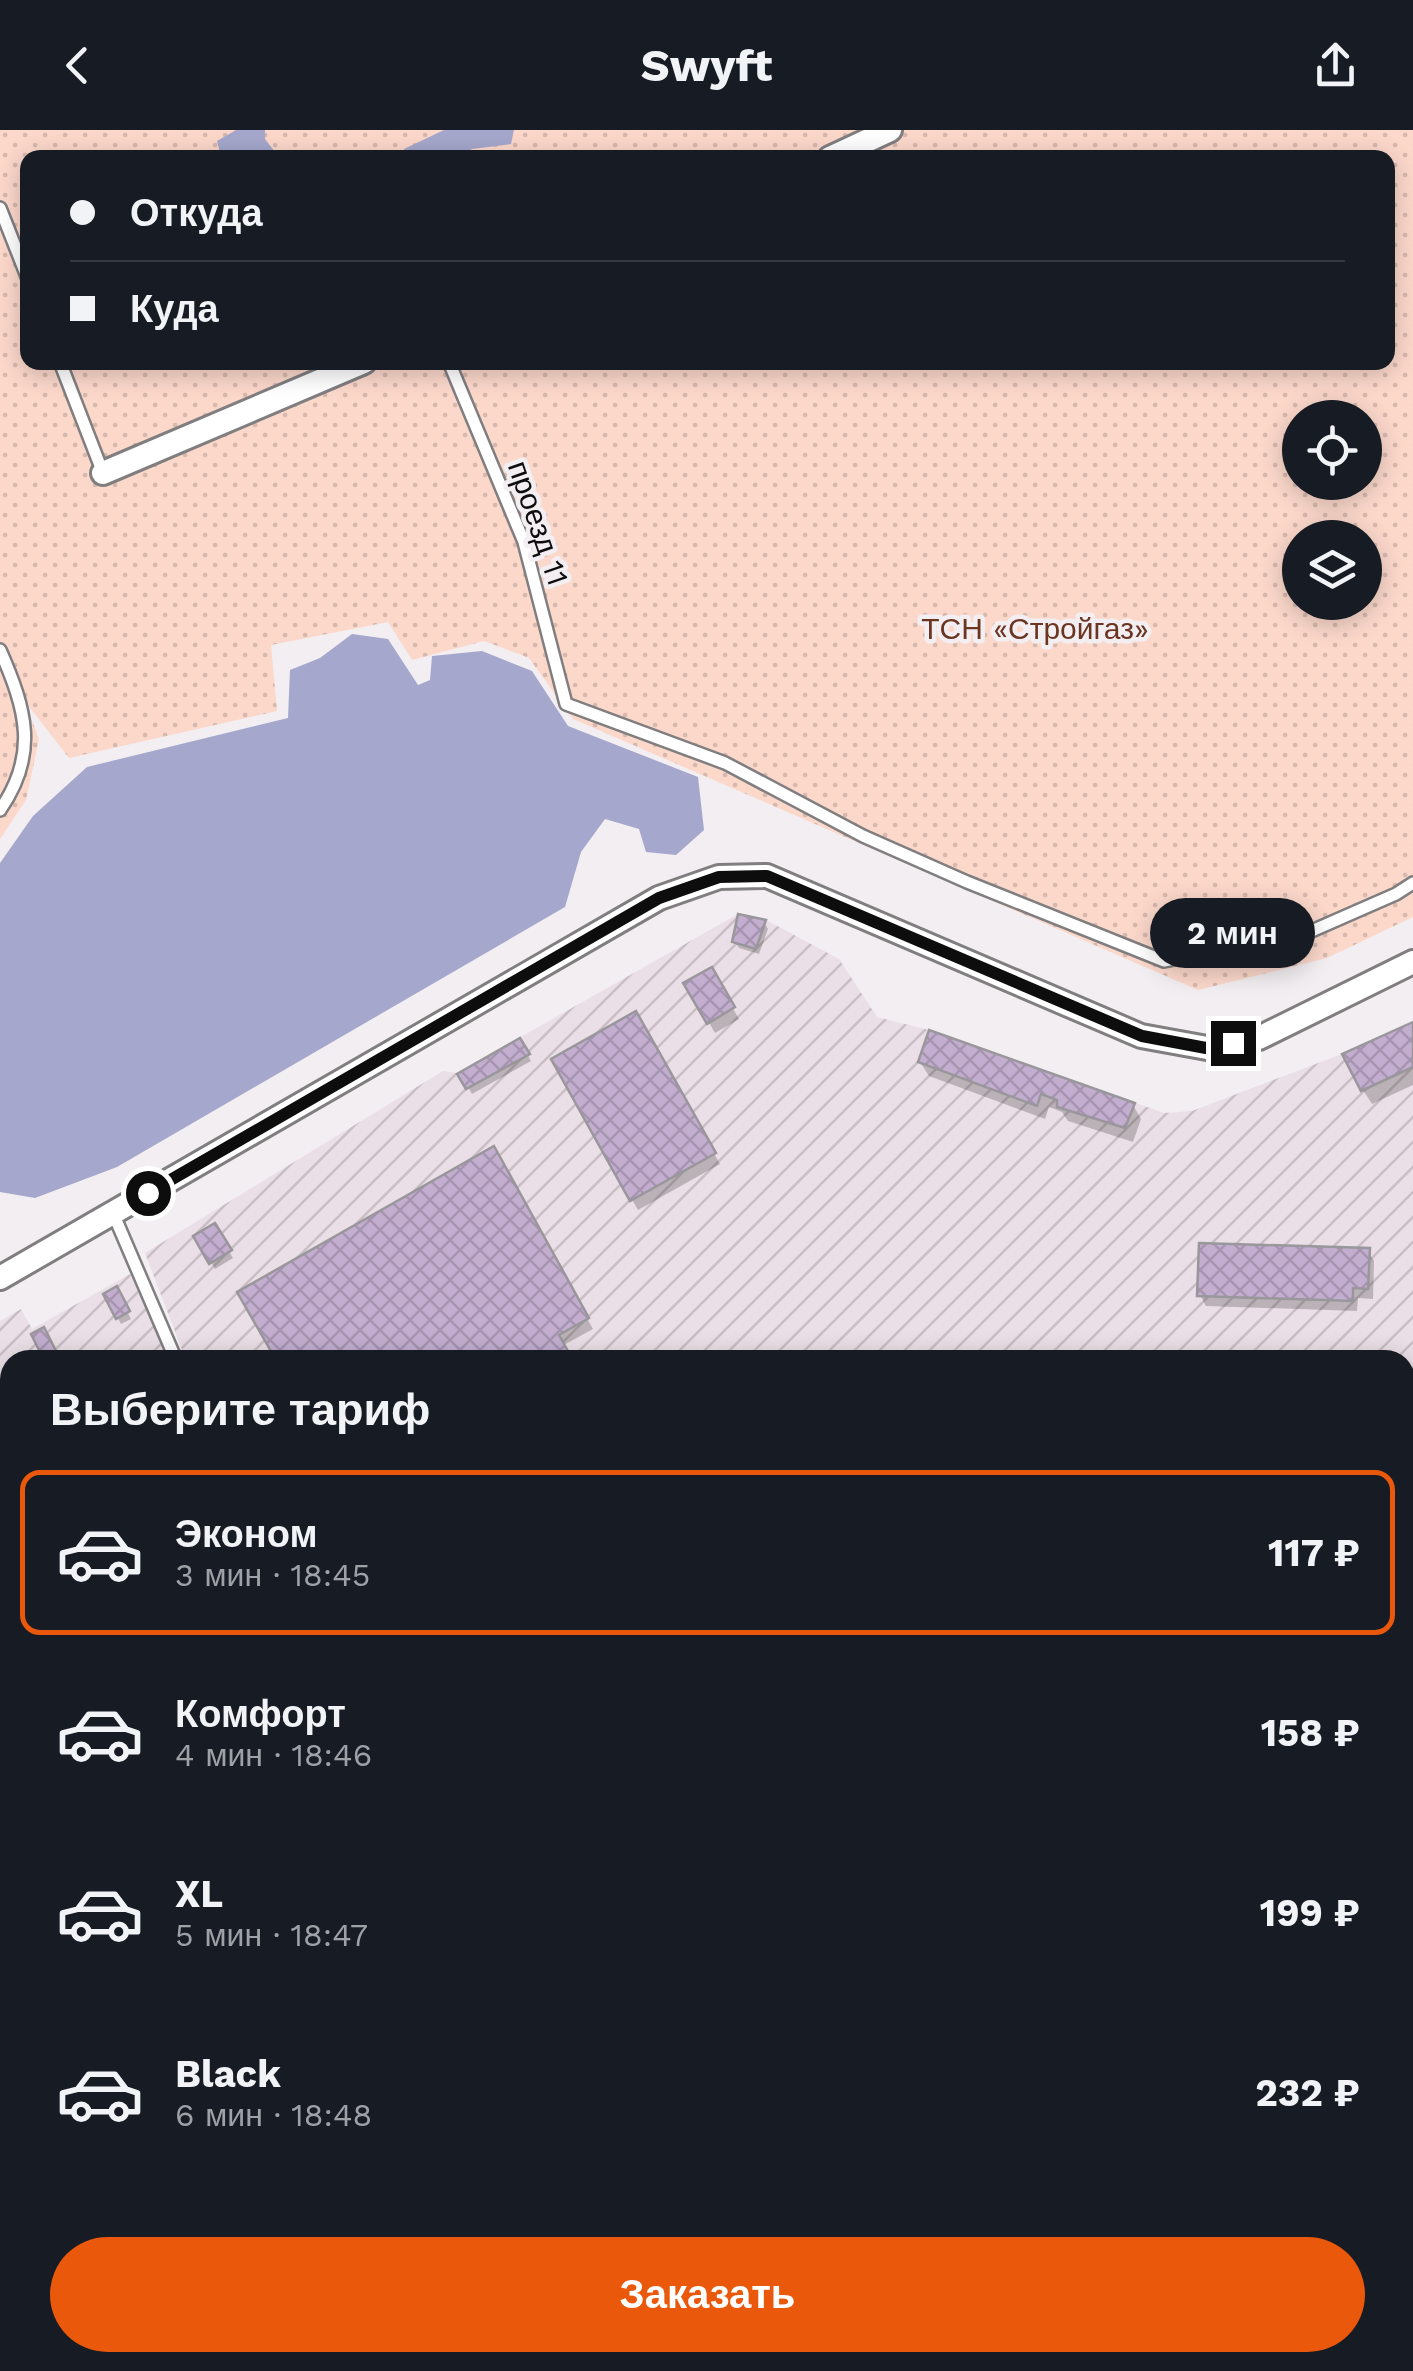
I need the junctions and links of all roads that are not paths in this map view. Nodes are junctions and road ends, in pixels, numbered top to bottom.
1 (890, 130) edge
2 (847, 150) edge
3 (0, 208) edge
4 (20, 259) edge
5 (63, 370) edge
6 (345, 370) edge
7 (451, 370) edge
8 (103, 472) joint
9 (0, 650) edge
10 (0, 810) edge
11 (1413, 883) edge
12 (1413, 962) edge
13 (113, 1212) junction
14 (0, 1278) edge
15 (172, 1350) edge

1 - 2 street
3 - 4 lane
5 - 8 lane
6 - 8 street
7 - 11 lane, проезд 11
9 - 10 lane
12 - 13 street
13 - 14 street
13 - 15 lane

